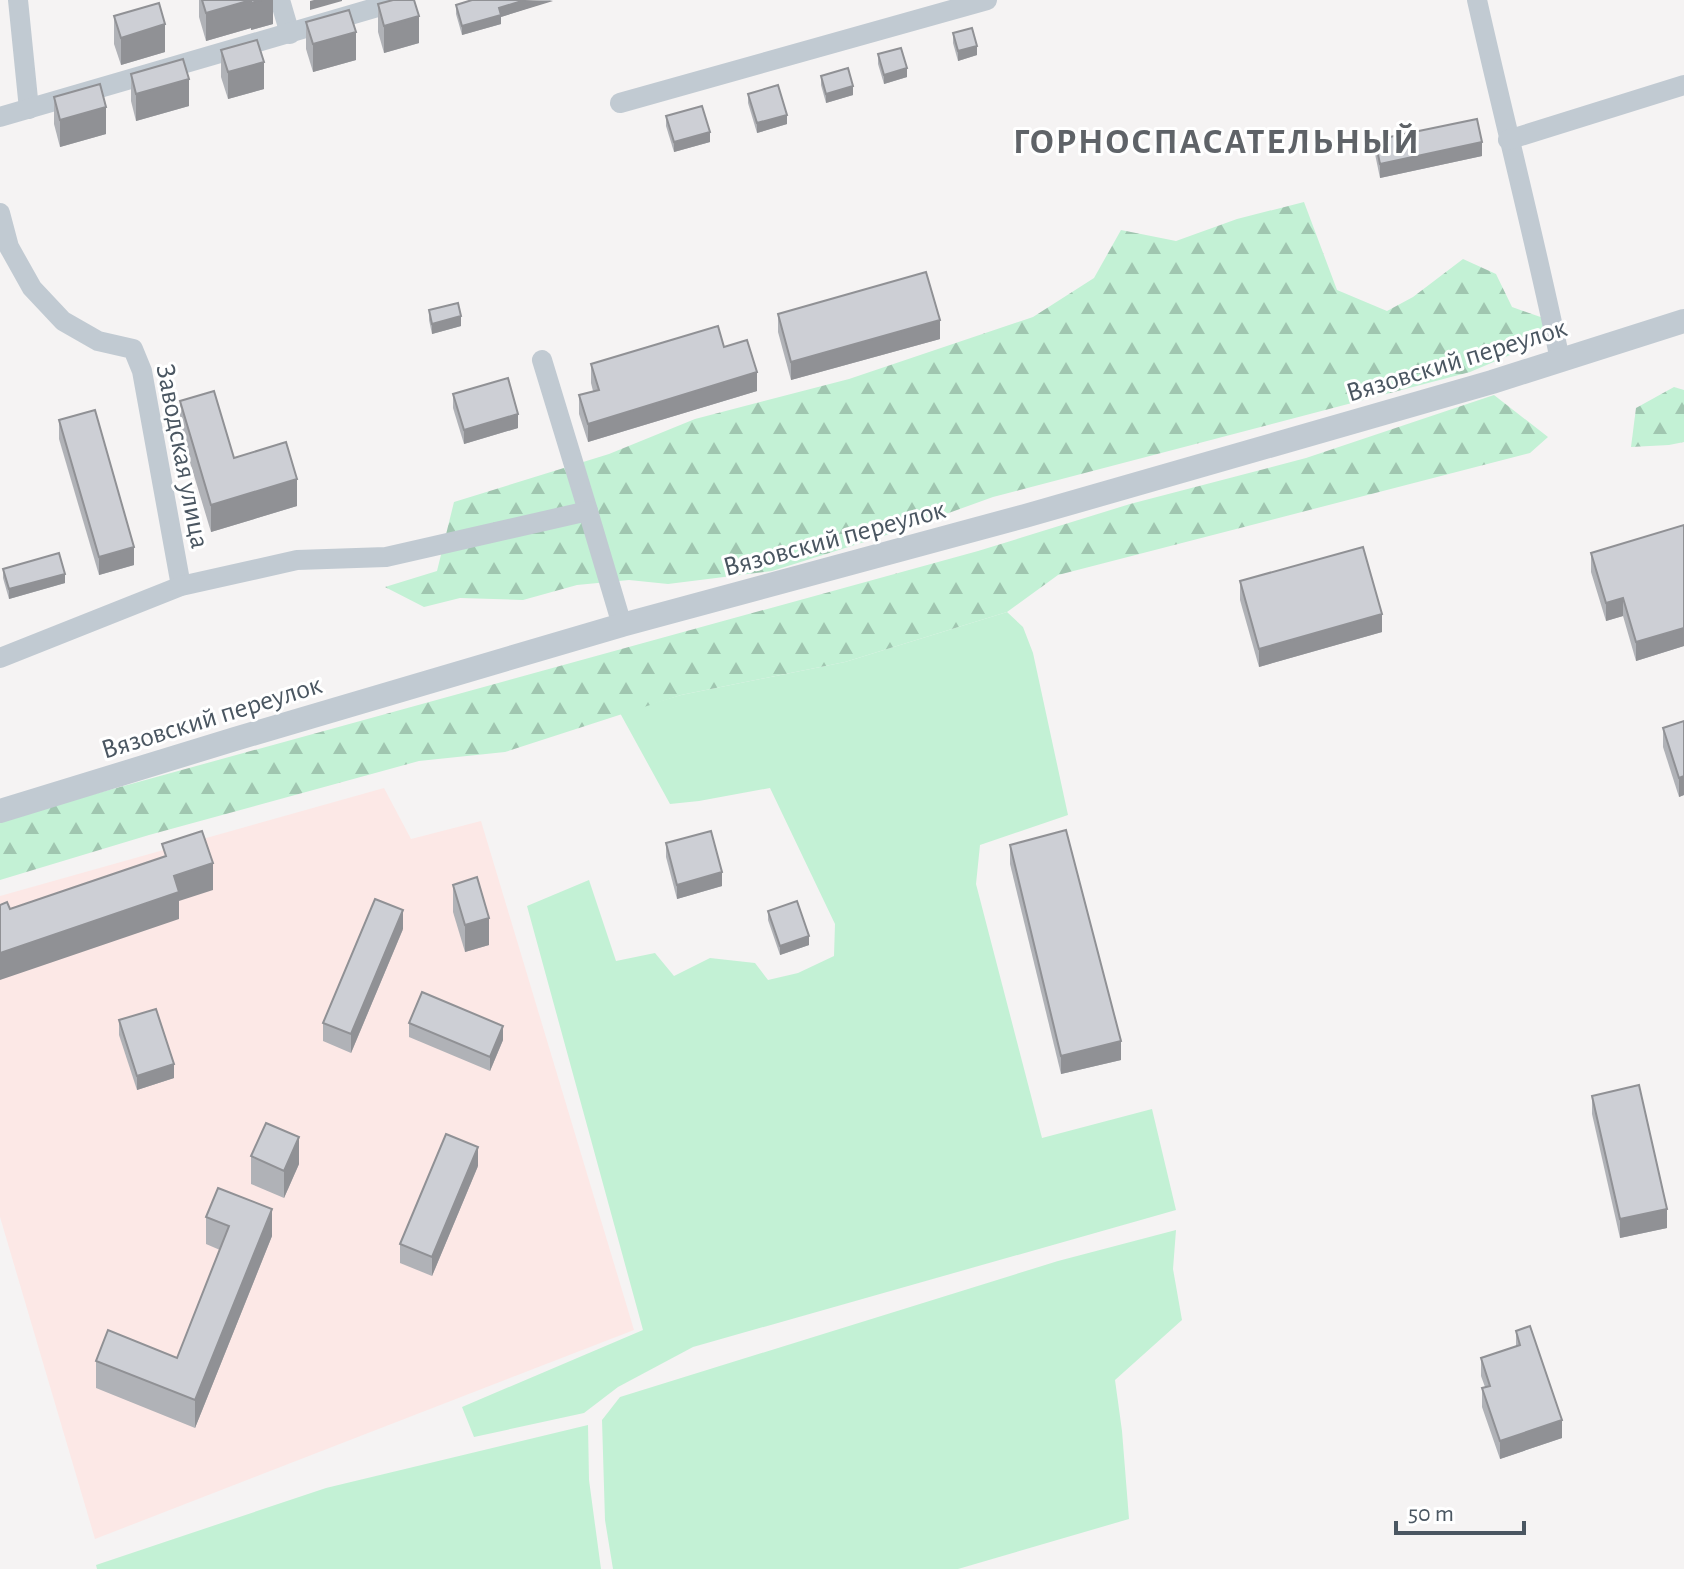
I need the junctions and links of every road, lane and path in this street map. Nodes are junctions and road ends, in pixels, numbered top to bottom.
1 (18, 0) edge
2 (280, 0) edge
3 (402, 0) edge
4 (987, 0) edge
5 (1477, 0) edge
6 (290, 34) junction
7 (1684, 85) edge
8 (620, 103) dead end
9 (29, 109) junction
10 (0, 117) edge
11 (1508, 140) junction
12 (0, 213) edge
13 (1684, 321) edge
14 (542, 360) dead end
15 (1560, 360) junction
16 (588, 511) junction
17 (181, 586) junction
18 (622, 625) junction
19 (0, 658) edge
20 (0, 811) edge

1 - 9 street
2 - 6 street
3 - 6 street
4 - 8 street
5 - 11 street
6 - 9 street
7 - 11 street
9 - 10 street
11 - 15 street
12 - 17 street, Заводская улица
13 - 15 street, Вязовский переулок
14 - 16 street
15 - 18 street, Вязовский переулок
16 - 17 street, Заводская улица
16 - 18 street
17 - 19 street, Заводская улица
18 - 20 street, Вязовский переулок

